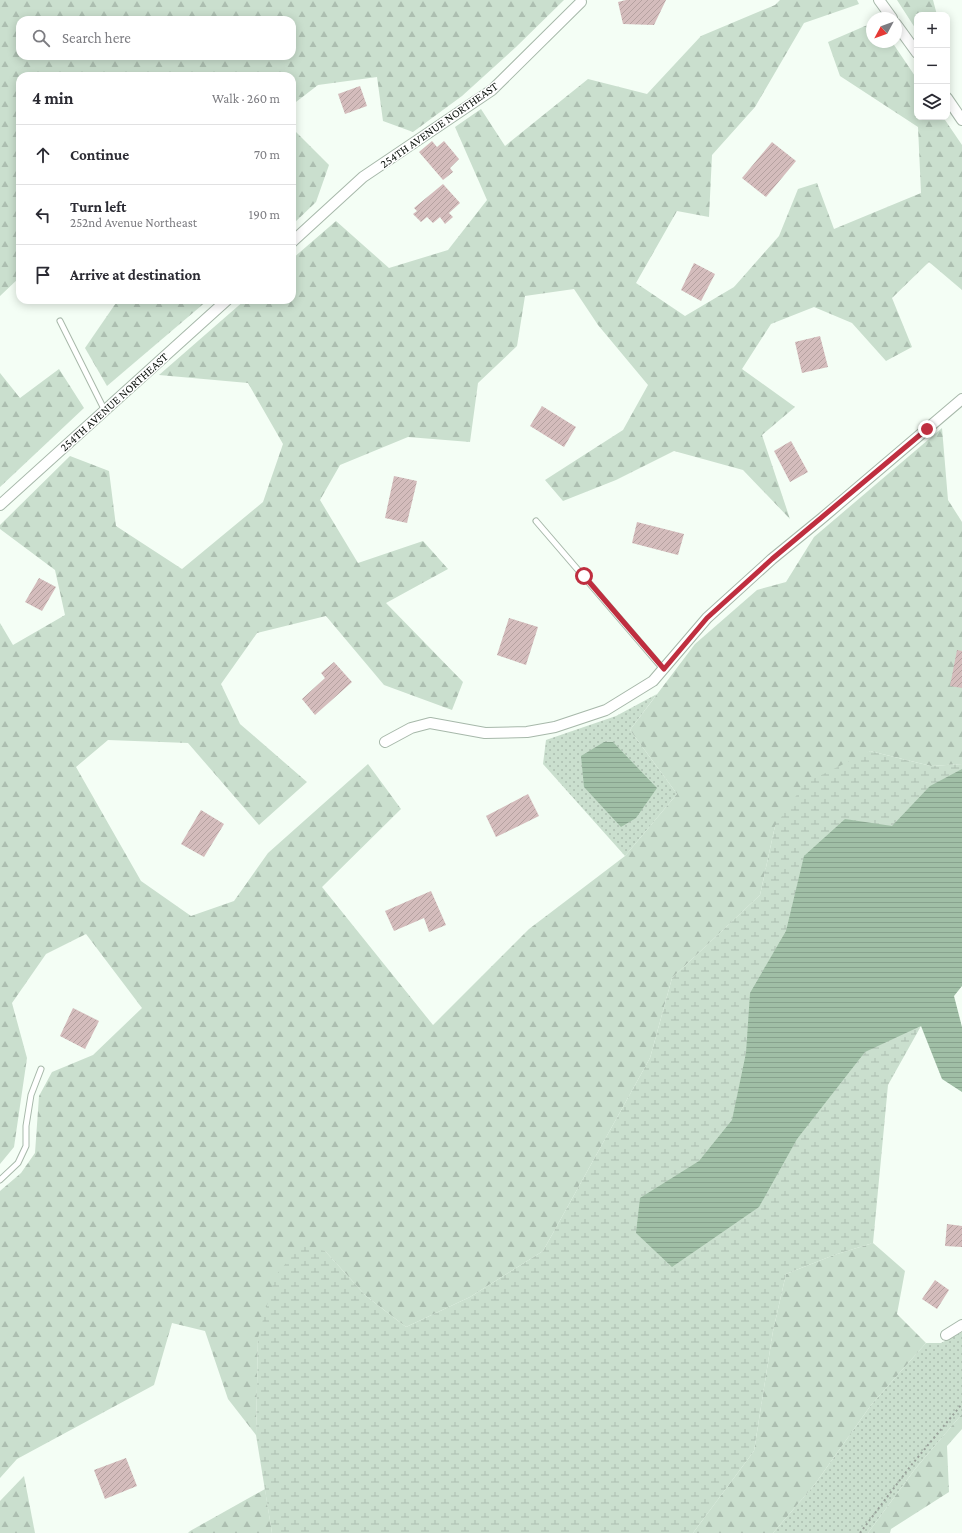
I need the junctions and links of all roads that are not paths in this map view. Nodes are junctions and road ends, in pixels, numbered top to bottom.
1 (879, 0) edge
2 (580, 2) dead end
3 (888, 12) edge
4 (902, 32) edge
5 (914, 49) edge
6 (950, 102) edge
7 (962, 120) edge
8 (296, 238) edge
9 (223, 304) edge
10 (60, 321) dead end
11 (962, 399) edge
12 (105, 410) junction
13 (0, 505) edge
14 (536, 521) dead end
15 (664, 669) junction
16 (385, 742) dead end
17 (41, 1069) dead end
18 (0, 1180) edge
19 (962, 1325) edge
20 (946, 1335) dead end

1 - 3 street
2 - 8 street, 254TH AVENUE NORTHEAST
4 - 5 street
6 - 7 street
9 - 12 street, 254TH AVENUE NORTHEAST
10 - 12 lane
11 - 15 street
12 - 13 street, 254TH AVENUE NORTHEAST
14 - 15 lane
15 - 16 street
17 - 18 lane
19 - 20 street

